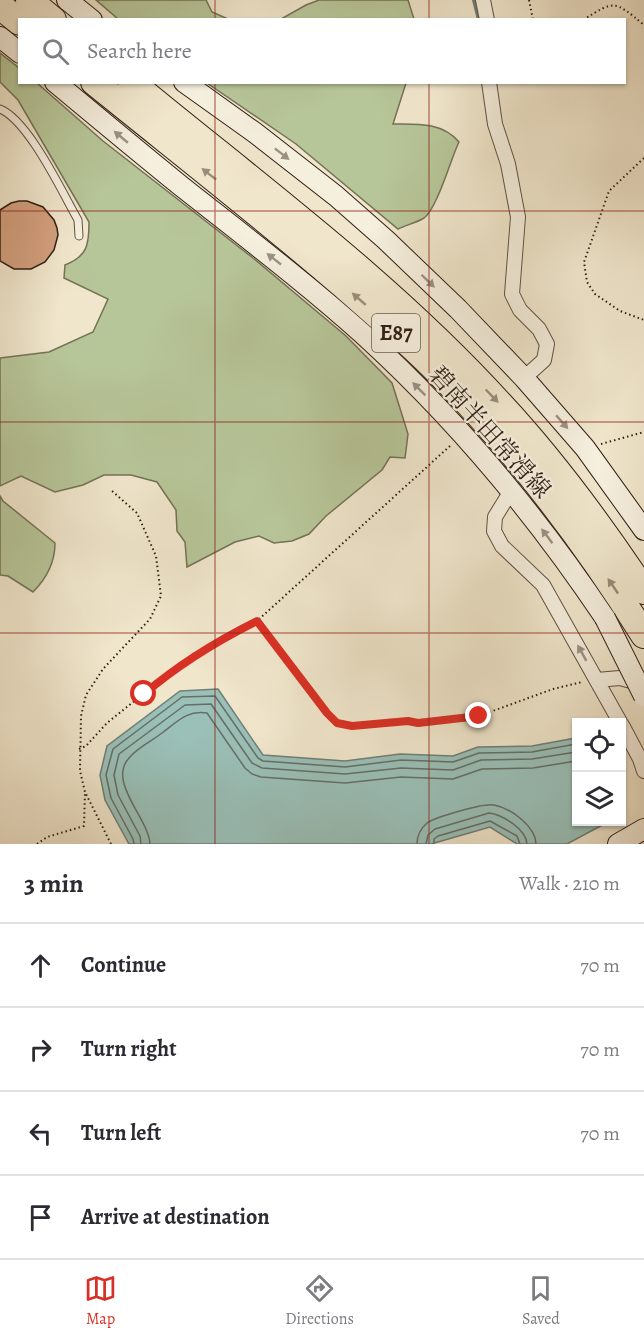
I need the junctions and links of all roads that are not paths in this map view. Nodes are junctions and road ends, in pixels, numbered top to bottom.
1 (29, 0) edge
2 (67, 0) edge
3 (483, 0) edge
4 (0, 6) edge
5 (51, 18) edge
6 (90, 18) edge
7 (487, 18) edge
8 (18, 20) edge
9 (0, 37) edge
10 (18, 51) edge
11 (57, 84) edge
12 (97, 84) edge
13 (133, 84) edge
14 (187, 84) edge
15 (489, 84) edge
16 (0, 109) edge
17 (79, 236) dead end
18 (524, 378) junction
19 (511, 491) junction
20 (644, 530) edge
21 (644, 591) edge
22 (644, 635) edge
23 (597, 680) junction
24 (644, 684) edge
25 (644, 696) edge
26 (618, 718) edge
27 (626, 733) edge
28 (644, 771) edge
29 (644, 829) edge
30 (618, 844) edge

1 - 5 highway
2 - 6 main road
3 - 7 street
4 - 8 highway
9 - 10 main road
19 -> 11 main road, 碧南半田常滑線
22 -> 12 highway, E87
13 -> 21 highway, E87
14 -> 18 main road
15 - 18 street
16 - 17 lane
18 -> 20 main road
23 -> 19 street
25 -> 19 main road, 碧南半田常滑線, bridge
23 - 24 street
23 - 26 street
27 - 28 street
29 - 30 main road

